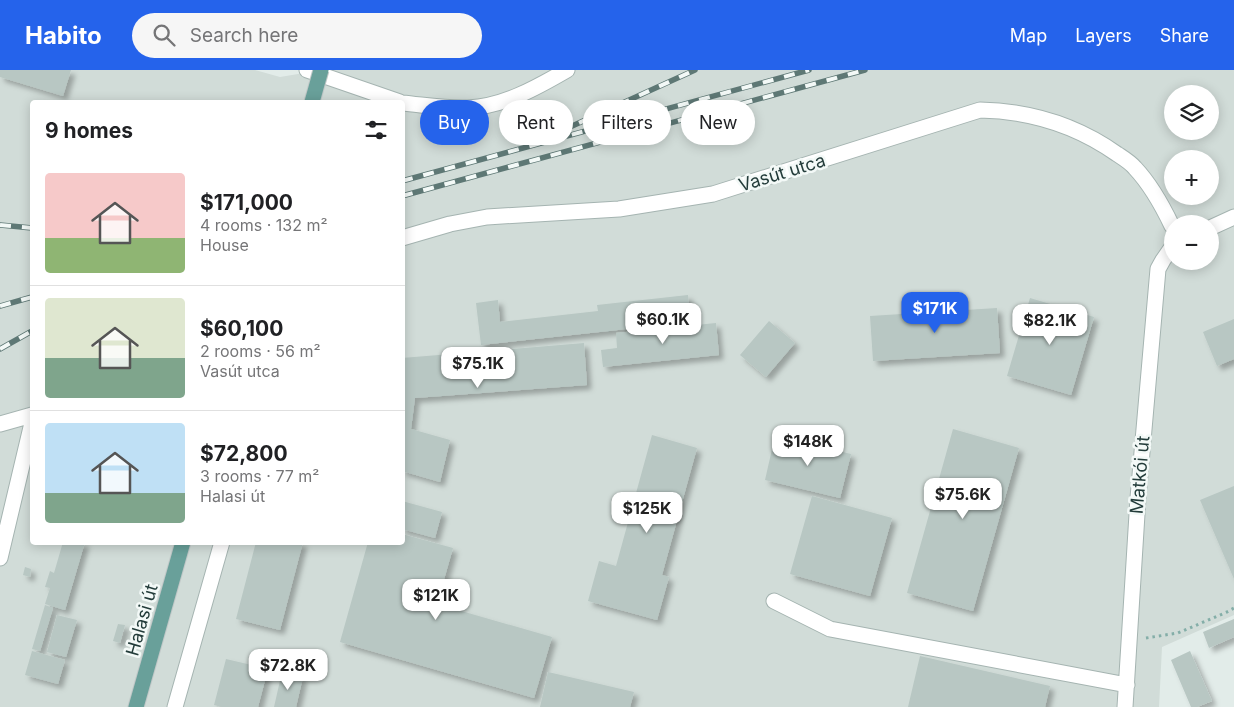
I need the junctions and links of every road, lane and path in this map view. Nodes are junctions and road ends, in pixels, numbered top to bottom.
1 (307, 70) edge
2 (321, 70) edge
3 (567, 70) edge
4 (344, 76) edge
5 (313, 100) edge
6 (395, 100) edge
7 (405, 103) edge
8 (1166, 215) edge
9 (1234, 217) edge
10 (1219, 224) edge
11 (405, 237) edge
12 (1164, 257) edge
13 (30, 416) edge
14 (0, 424) edge
15 (30, 431) edge
16 (182, 545) edge
17 (221, 545) edge
18 (0, 558) edge
19 (774, 601) dead end
20 (1234, 608) edge
21 (1130, 640) junction
22 (1127, 685) junction
23 (136, 707) edge
24 (175, 707) edge
25 (1125, 707) edge

1 - 4 street
2 - 5 main road, bridge
3 - 7 street
4 - 6 street
8 - 11 street, Vasút utca
9 - 10 street
12 - 21 street, Matkói út
13 - 14 street
15 - 18 street
16 - 23 main road, Halasi út
17 - 24 street
19 - 22 street
20 - 21 path
21 - 22 street, Matkói út
22 - 25 street, Matkói út

